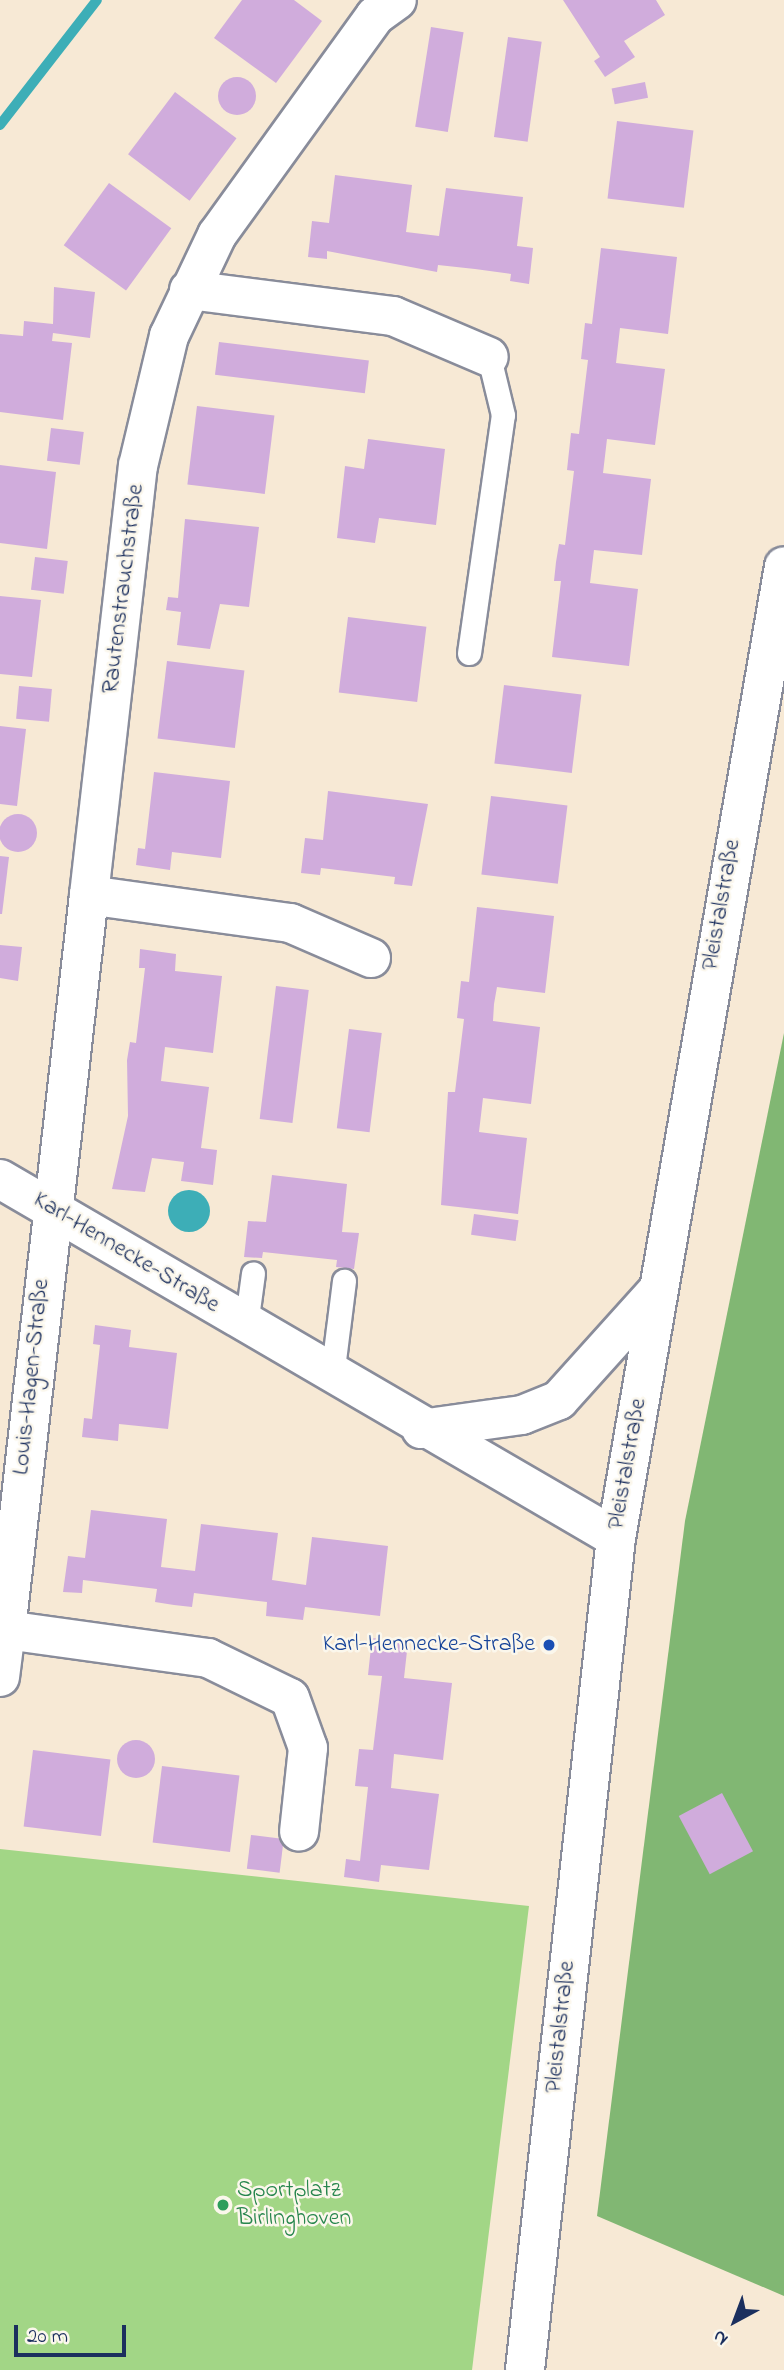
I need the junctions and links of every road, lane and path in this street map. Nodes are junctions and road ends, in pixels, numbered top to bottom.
1 (397, 0) edge
2 (188, 290) junction
3 (489, 358) joint
4 (784, 566) edge
5 (469, 653) dead end
6 (89, 895) junction
7 (371, 958) dead end
8 (0, 1178) edge
9 (50, 1208) junction
10 (253, 1273) dead end
11 (344, 1281) dead end
12 (660, 1288) junction
13 (246, 1325) junction
14 (332, 1376) junction
15 (421, 1429) junction
16 (615, 1538) junction
17 (6, 1630) junction
18 (0, 1676) edge
19 (299, 1832) dead end
20 (525, 2370) edge

1 - 2 street, Rautenstrauchstraße
2 - 3 street
2 - 6 street, Rautenstrauchstraße
3 - 5 lane
4 - 12 street, Pleistalstraße
6 - 7 street
6 - 9 street, Rautenstrauchstraße
8 - 9 street, Karl-Hennecke-Straße
9 - 13 street, Karl-Hennecke-Straße
9 - 17 street, Louis-Hagen-Straße
10 - 13 lane
11 - 14 lane
12 - 15 street
12 - 16 street, Pleistalstraße
13 - 14 street, Karl-Hennecke-Straße
14 - 15 street, Karl-Hennecke-Straße
15 - 16 street, Karl-Hennecke-Straße
16 - 20 street, Pleistalstraße
17 - 18 street, Louis-Hagen-Straße
17 - 19 street

